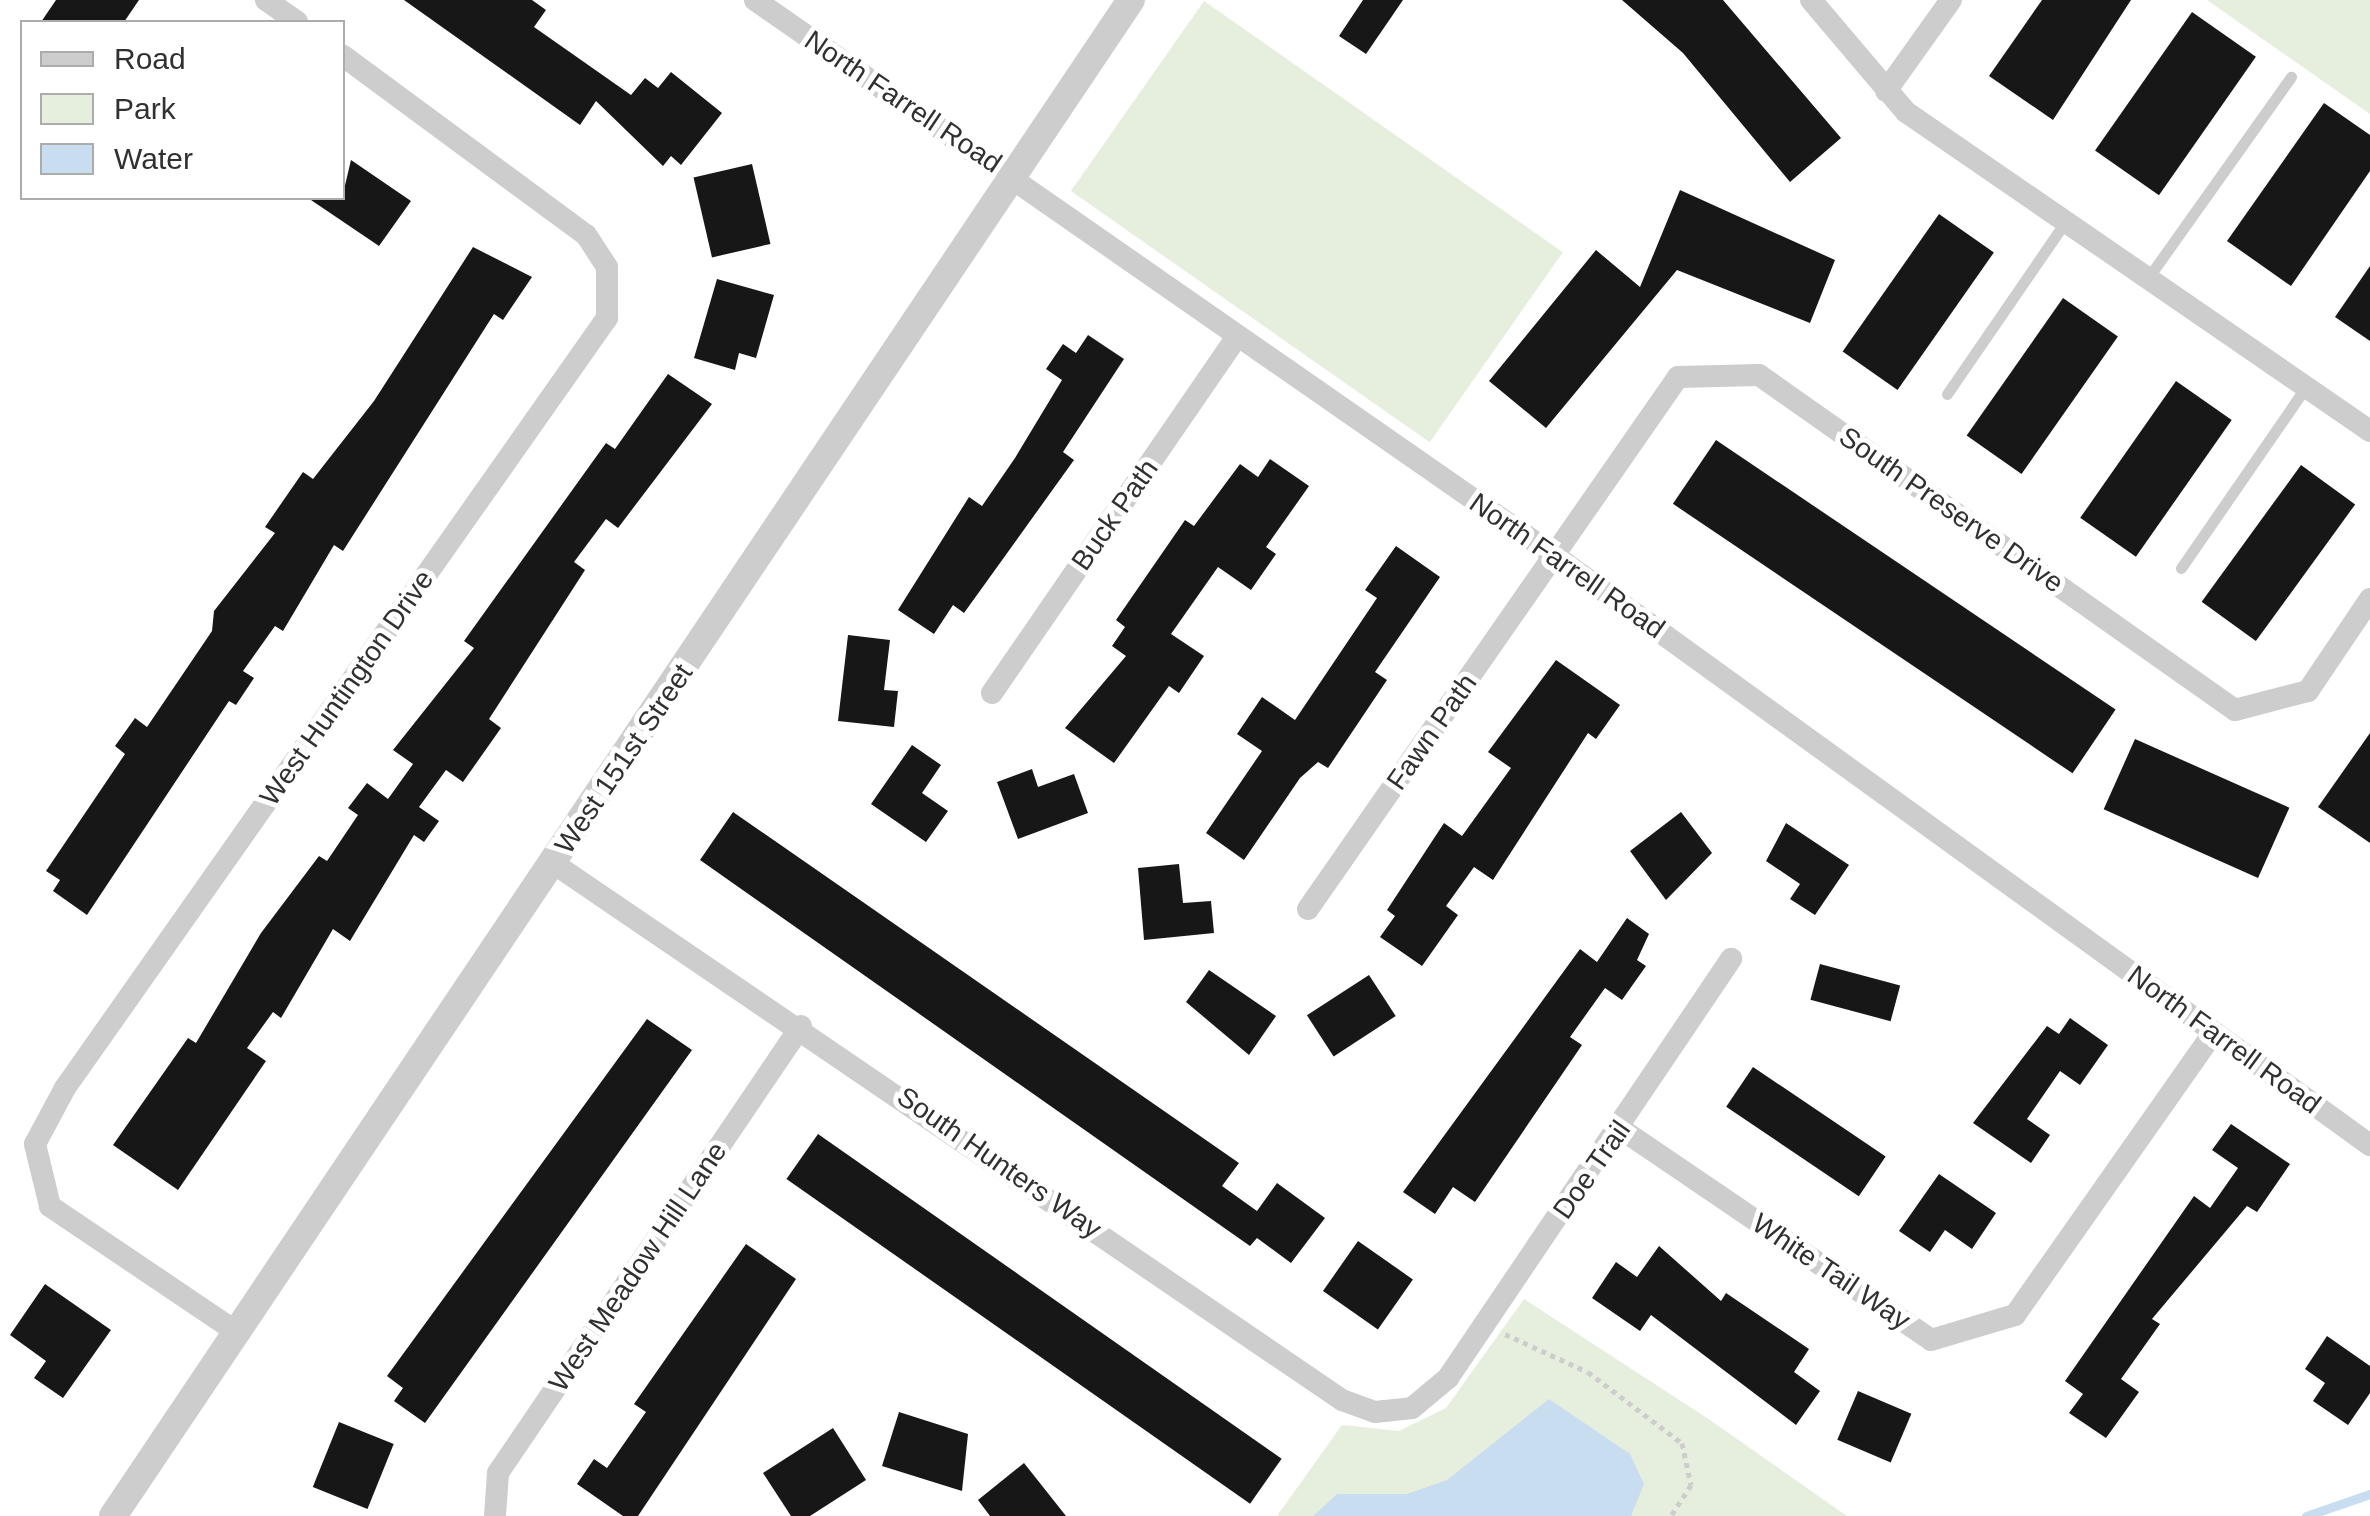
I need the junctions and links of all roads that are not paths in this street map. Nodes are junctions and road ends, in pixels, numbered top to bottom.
1 (266, 0) edge
2 (755, 0) edge
3 (1131, 0) edge
4 (1811, 0) edge
5 (1952, 0) edge
6 (294, 20) edge
7 (345, 57) edge
8 (2291, 77) dead end
9 (1886, 91) junction
10 (1017, 180) junction
11 (2066, 221) junction
12 (2148, 278) junction
13 (1237, 336) junction
14 (2306, 388) junction
15 (1947, 394) dead end
16 (2370, 431) edge
17 (1555, 556) junction
18 (2181, 568) dead end
19 (2370, 598) edge
20 (992, 693) dead end
21 (554, 863) junction
22 (1308, 908) dead end
23 (1731, 959) dead end
24 (801, 1026) junction
25 (2213, 1032) junction
26 (1620, 1129) junction
27 (2370, 1145) edge
28 (238, 1333) junction
29 (1448, 1378) joint
30 (113, 1516) edge
31 (495, 1516) edge

1 - 6 street
2 - 10 street, North Farrell Road
3 - 10 street, West 151st Street
4 - 9 street
5 - 9 street
7 - 28 street, West Huntington Drive
8 - 12 lane
9 - 11 street
10 - 13 street, North Farrell Road
10 - 21 street, West 151st Street
11 - 12 street
11 - 15 lane
12 - 14 street
13 - 17 street, North Farrell Road
13 - 20 street, Buck Path
14 - 16 street
14 - 18 lane
17 - 19 street, South Preserve Drive
17 - 22 street, Fawn Path
17 - 25 street, North Farrell Road
21 - 24 street, South Hunters Way
21 - 28 street, West 151st Street
23 - 26 street, Doe Trail
24 - 29 street, South Hunters Way
24 - 31 street, West Meadow Hill Lane
25 - 26 street, White Tail Way
25 - 27 street, North Farrell Road
26 - 29 street, Doe Trail
28 - 30 street, West 151st Street

